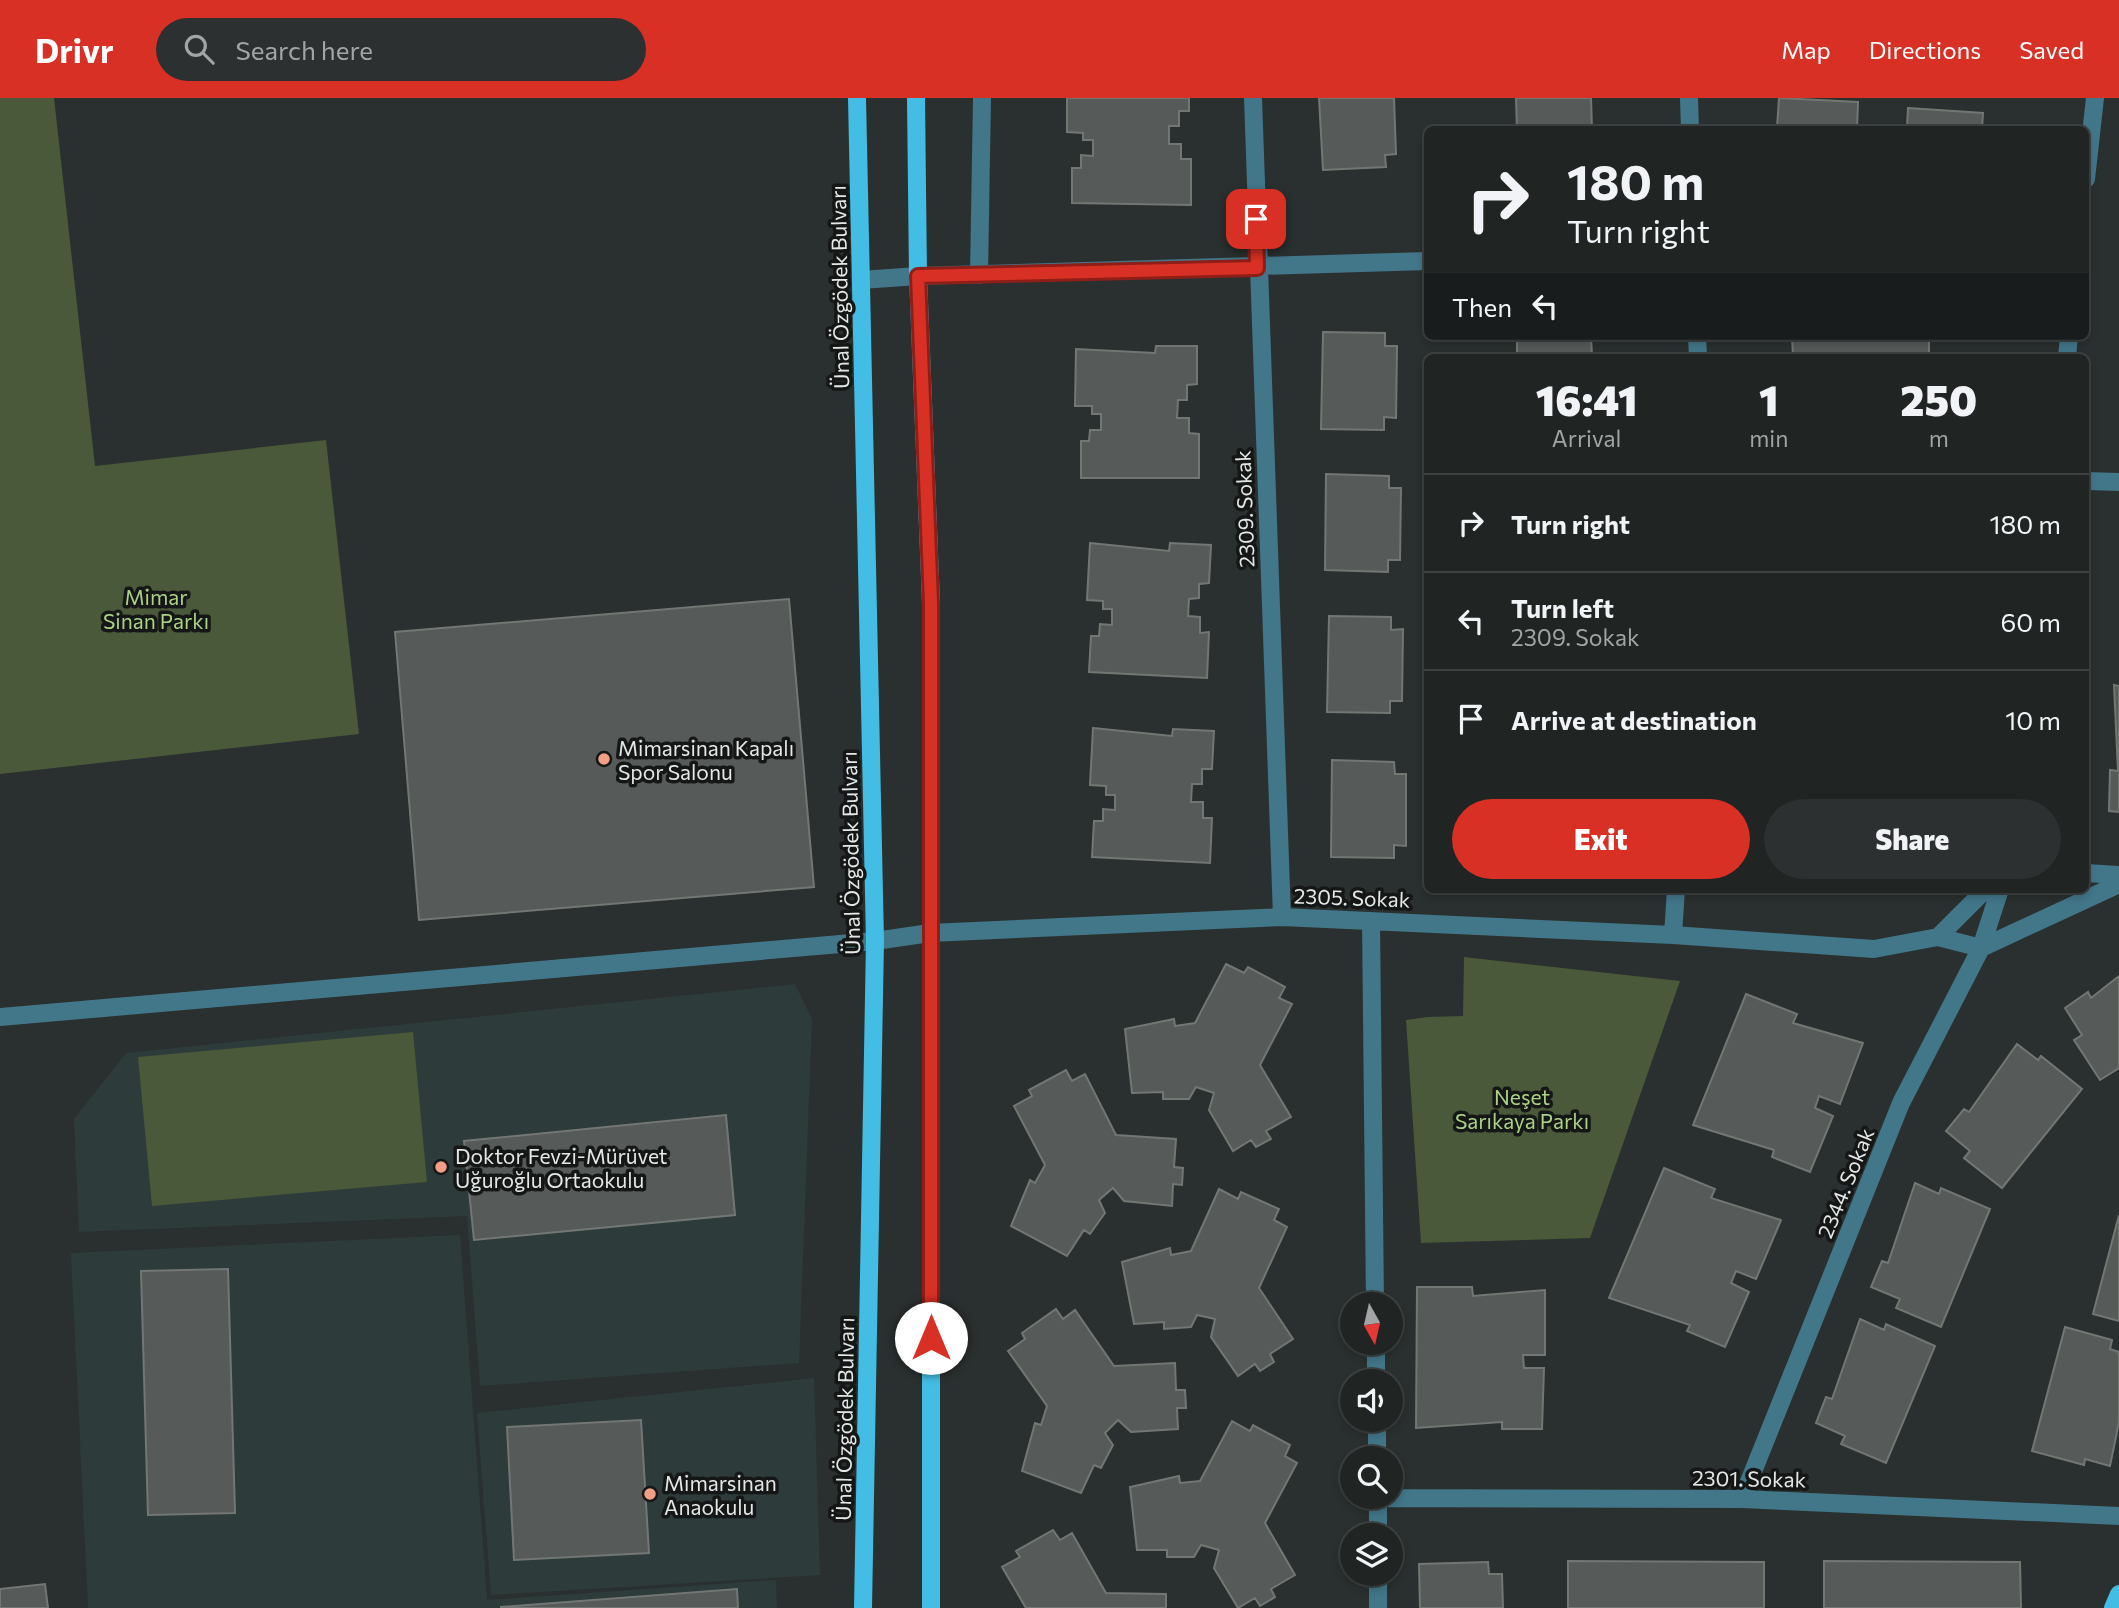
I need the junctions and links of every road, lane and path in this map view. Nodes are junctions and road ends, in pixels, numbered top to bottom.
1 (857, 98) edge
2 (916, 98) edge
3 (982, 98) edge
4 (1252, 98) edge
5 (1689, 98) edge
6 (2095, 98) edge
7 (1690, 126) edge
8 (2089, 152) edge
9 (1424, 261) edge
10 (1257, 268) junction
11 (979, 275) junction
12 (918, 276) junction
13 (861, 280) junction
14 (2089, 481) edge
15 (2119, 482) edge
16 (2089, 873) edge
17 (2119, 875) edge
18 (2119, 884) edge
19 (1676, 893) edge
20 (1982, 893) edge
21 (1999, 893) edge
22 (1282, 917) junction
23 (1371, 921) junction
24 (930, 933) junction
25 (1673, 934) junction
26 (1938, 937) junction
27 (876, 941) junction
28 (1981, 948) junction
29 (0, 1017) edge
30 (1375, 1292) edge
31 (1403, 1497) edge
32 (1742, 1499) junction
33 (2119, 1516) edge
34 (1378, 1586) edge
35 (2119, 1594) edge
36 (863, 1608) edge
37 (931, 1608) edge
38 (1378, 1608) edge
39 (2113, 1608) edge

1 - 13 main road, Ünal Özgödek Bulvarı
2 - 12 main road
3 - 11 street
4 - 10 street, 2309. Sokak
5 - 7 street
6 - 8 street
9 - 10 street
10 - 11 street
10 - 22 street, 2309. Sokak
11 - 12 street
12 - 13 street
12 - 24 main road
13 - 27 main road, Ünal Özgödek Bulvarı
14 - 15 street
16 - 17 street
18 - 28 street
19 - 25 street
20 - 26 street
21 - 28 street, 2344. Sokak
22 - 23 street, 2305. Sokak
22 - 24 street, 2305. Sokak
23 - 25 street, 2305. Sokak
23 - 30 street
24 - 27 street, 2305. Sokak
24 - 37 main road
25 - 26 street, 2305. Sokak
26 - 28 street, 2305. Sokak
27 - 29 street, 2305. Sokak
27 - 36 main road, Ünal Özgödek Bulvarı
28 - 32 street, 2344. Sokak
31 - 32 street, 2301. Sokak
32 - 33 street, 2301. Sokak
34 - 38 street
35 - 39 main road

